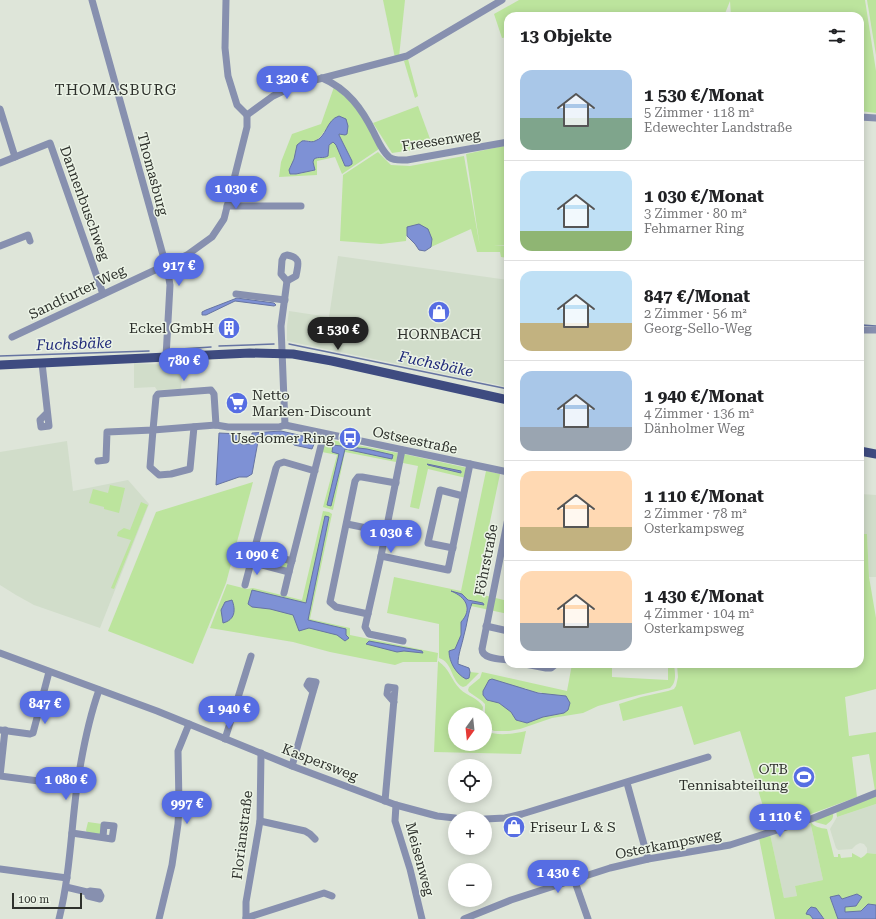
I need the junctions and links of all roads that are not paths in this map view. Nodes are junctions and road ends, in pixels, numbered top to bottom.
1 (92, 0) edge
2 (226, 0) edge
3 (502, 0) edge
4 (322, 78) junction
5 (0, 109) edge
6 (247, 114) junction
7 (864, 117) edge
8 (876, 118) edge
9 (504, 143) edge
10 (15, 157) junction
11 (0, 163) edge
12 (227, 206) junction
13 (301, 206) dead end
14 (30, 241) dead end
15 (0, 246) edge
16 (165, 265) junction
17 (287, 281) dead end
18 (103, 294) junction
19 (236, 294) dead end
20 (285, 300) junction
21 (864, 330) edge
22 (876, 330) edge
23 (12, 337) dead end
24 (282, 353) junction
25 (166, 357) junction
26 (42, 363) junction
27 (0, 365) edge
28 (504, 399) edge
29 (47, 413) dead end
30 (216, 425) junction
31 (285, 425) junction
32 (194, 427) junction
33 (152, 430) junction
34 (324, 434) junction
35 (402, 450) junction
36 (864, 452) edge
37 (876, 454) edge
38 (98, 461) dead end
39 (470, 464) junction
40 (315, 471) junction
41 (504, 471) edge
42 (396, 483) junction
43 (463, 496) junction
44 (347, 524) junction
45 (386, 532) junction
46 (504, 538) edge
47 (453, 548) junction
48 (255, 551) junction
49 (381, 556) junction
50 (292, 560) junction
51 (252, 562) junction
52 (289, 572) junction
53 (245, 585) dead end
54 (284, 593) dead end
55 (368, 614) junction
56 (486, 626) junction
57 (504, 630) edge
58 (404, 641) dead end
59 (0, 653) edge
60 (251, 656) dead end
61 (504, 659) edge
62 (49, 672) junction
63 (99, 690) junction
64 (313, 692) dead end
65 (394, 702) dead end
66 (189, 724) junction
67 (3, 730) edge
68 (225, 739) junction
69 (261, 754) junction
70 (708, 757) dead end
71 (292, 766) junction
72 (0, 776) edge
73 (627, 782) junction
74 (77, 786) junction
75 (876, 793) edge
76 (385, 801) junction
77 (396, 805) junction
78 (448, 817) edge
79 (492, 819) edge
80 (260, 821) junction
81 (72, 833) junction
82 (103, 837) dead end
83 (315, 839) dead end
84 (648, 859) junction
85 (0, 869) edge
86 (67, 878) junction
87 (574, 879) junction
88 (66, 887) junction
89 (88, 892) dead end
90 (332, 896) dead end
91 (58, 919) edge
92 (159, 919) edge
93 (246, 919) edge
94 (422, 919) edge
95 (464, 919) edge
96 (588, 919) edge

1 - 16 street, Thomasburg
2 - 6 street
3 - 4 street
4 - 6 street
4 - 9 street, Freesenweg
5 - 10 street
6 - 12 street, Sandfurter Weg
7 - 8 street
10 - 11 street
10 - 18 street, Dannenbuschweg
12 - 13 street
12 - 16 street, Sandfurter Weg
14 - 15 street
16 - 18 street, Sandfurter Weg
16 - 25 street, Thomasburg
17 - 20 street
18 - 23 street, Sandfurter Weg
19 - 20 street
20 - 24 street
21 - 22 street
24 - 25 main road
24 - 28 main road
24 - 31 street
25 - 26 main road
26 - 27 main road
26 - 29 street
30 - 31 street, Ostseestraße
30 - 32 street, Ostseestraße
30 - 33 street
31 - 34 street, Ostseestraße
32 - 33 street, Ostseestraße
32 - 33 street
33 - 38 street, Ostseestraße
34 - 35 street, Ostseestraße
34 - 40 street
35 - 39 street, Ostseestraße
35 - 42 street
36 - 37 main road
39 - 41 street, Ostseestraße
39 - 43 street
40 - 48 street
40 - 50 street
42 - 44 street
42 - 45 street
43 - 47 street
43 - 47 street
44 - 45 street
44 - 55 street
45 - 49 street
46 - 56 street, Föhrstraße
47 - 49 street
48 - 50 street
48 - 51 street
49 - 55 street
50 - 52 street
51 - 52 street
51 - 53 street
52 - 54 street
55 - 58 street
56 - 57 street
56 - 61 street, Föhrstraße
59 - 62 street, Kaspersweg
60 - 68 street
62 - 63 street, Kaspersweg
62 - 67 street
63 - 66 street, Kaspersweg
63 - 74 street
64 - 71 street
65 - 76 street
66 - 68 street, Kaspersweg
66 - 92 street
67 - 72 street
68 - 69 street, Kaspersweg
69 - 71 street, Kaspersweg
69 - 80 street, Florianstraße
70 - 73 street
71 - 76 street, Kaspersweg
72 - 74 street
73 - 79 street
73 - 84 street
74 - 81 street
75 - 84 street, Osterkampsweg
76 - 77 street, Kaspersweg
77 - 78 street, Kaspersweg
77 - 94 street, Meisenweg
80 - 83 street
80 - 93 street, Florianstraße
81 - 82 street
81 - 86 street
84 - 87 street, Osterkampsweg
85 - 86 street
86 - 88 street
87 - 95 street, Osterkampsweg
87 - 96 street
88 - 89 street
88 - 91 street
90 - 93 street

